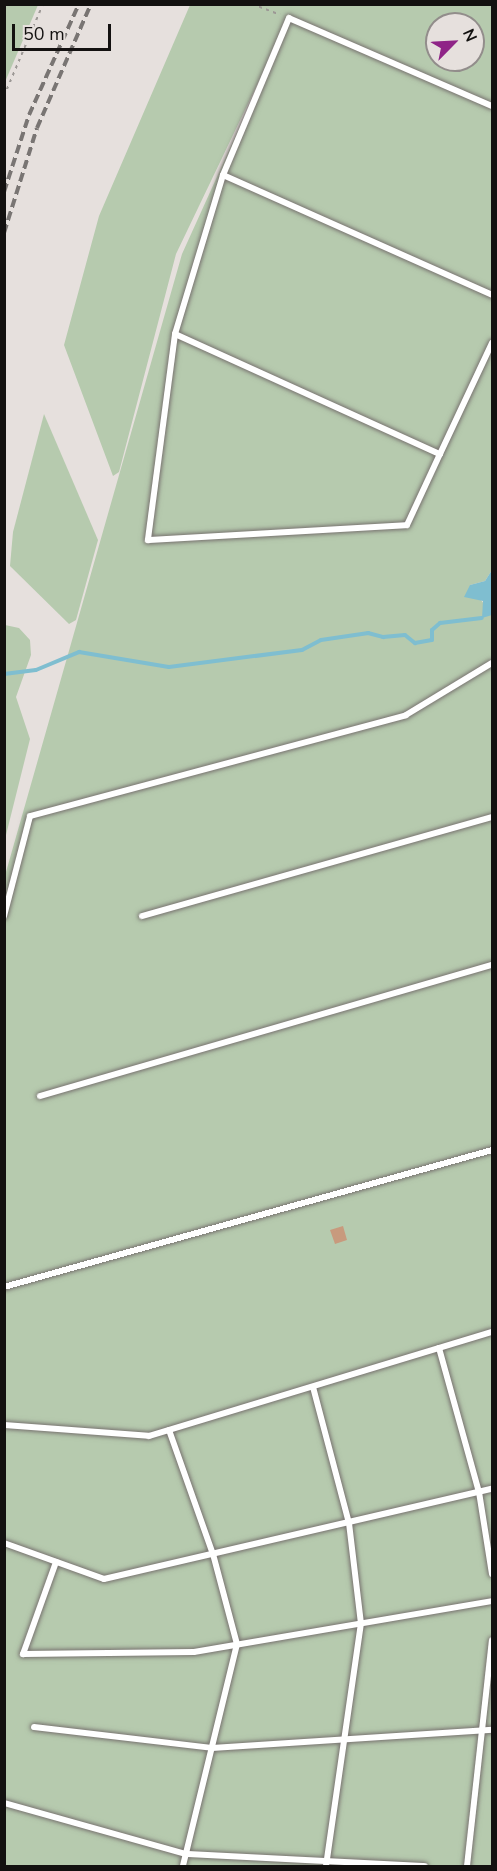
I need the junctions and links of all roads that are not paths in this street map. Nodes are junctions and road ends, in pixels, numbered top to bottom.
1 (492, 106) edge
2 (224, 175) junction
3 (492, 295) edge
4 (175, 334) junction
5 (492, 343) edge
6 (440, 454) junction
7 (492, 663) edge
8 (489, 670) edge
9 (492, 817) edge
10 (4, 916) edge
11 (142, 916) dead end
12 (492, 965) edge
13 (40, 1096) dead end
14 (492, 1150) edge
15 (4, 1287) edge
16 (492, 1332) edge
17 (440, 1348) junction
18 (313, 1387) junction
19 (4, 1425) edge
20 (169, 1430) junction
21 (492, 1489) edge
22 (479, 1492) junction
23 (349, 1522) junction
24 (4, 1543) edge
25 (213, 1554) junction
26 (56, 1562) junction
27 (492, 1574) edge
28 (492, 1601) edge
29 (361, 1623) junction
30 (492, 1640) edge
31 (237, 1644) junction
32 (34, 1727) dead end
33 (482, 1730) junction
34 (492, 1731) edge
35 (344, 1742) junction
36 (212, 1748) junction
37 (4, 1803) edge
38 (186, 1854) junction
39 (327, 1859) junction
40 (183, 1866) edge
41 (326, 1866) edge
42 (425, 1866) edge
43 (467, 1866) edge

1 - 2 lane
2 - 3 lane
2 - 4 lane
4 - 6 lane
4 - 6 lane
5 - 6 lane
7 - 8 lane
8 - 10 lane
9 - 11 lane
12 - 13 lane
14 - 15 lane
16 - 17 lane
17 - 18 lane
17 - 22 lane
18 - 20 lane
18 - 23 lane
19 - 20 lane
20 - 25 lane
21 - 22 lane
22 - 23 lane
22 - 27 lane
23 - 25 lane
23 - 29 lane
24 - 26 lane
25 - 26 lane
25 - 31 lane
26 - 31 lane
28 - 29 lane
29 - 31 lane
29 - 35 lane
30 - 33 lane
31 - 36 lane
32 - 36 lane
33 - 34 lane
33 - 35 lane
33 - 43 lane
35 - 36 lane
35 - 39 lane
36 - 38 lane
37 - 38 lane
38 - 39 lane
38 - 40 lane
39 - 41 lane
39 - 42 lane

